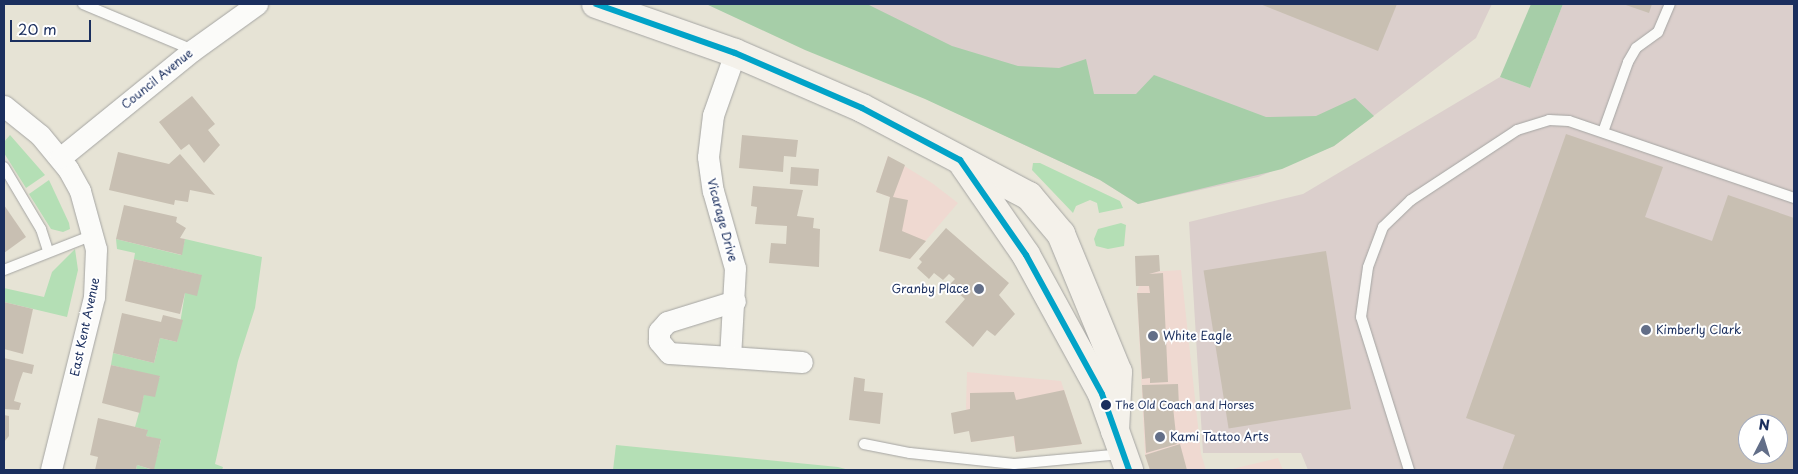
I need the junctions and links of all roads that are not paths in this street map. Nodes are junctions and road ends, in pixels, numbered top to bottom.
1 (83, 4) edge
2 (257, 4) edge
3 (596, 4) edge
4 (1670, 4) edge
5 (193, 50) junction
6 (735, 53) junction
7 (6, 114) edge
8 (1603, 132) junction
9 (60, 158) junction
10 (960, 160) junction
11 (4, 167) edge
12 (1794, 198) edge
13 (93, 235) junction
14 (48, 250) junction
15 (4, 270) edge
16 (735, 301) junction
17 (730, 357) junction
18 (802, 362) dead end
19 (864, 444) dead end
20 (1122, 452) edge
21 (52, 470) edge
22 (1409, 470) edge

1 - 5 lane
2 - 5 street, Council Avenue
3 - 6 main road
4 - 8 lane
5 - 9 street, Council Avenue
6 - 10 main road
6 - 16 street, Vicarage Drive
7 - 9 street, East Kent Avenue
8 - 12 lane
8 - 22 lane
9 - 13 street, East Kent Avenue
10 - 20 main road
10 - 20 main road
11 - 14 lane
13 - 14 lane
13 - 21 street, East Kent Avenue
14 - 15 lane
16 - 17 street, Vicarage Drive
16 - 17 street
17 - 18 street
19 - 20 lane

